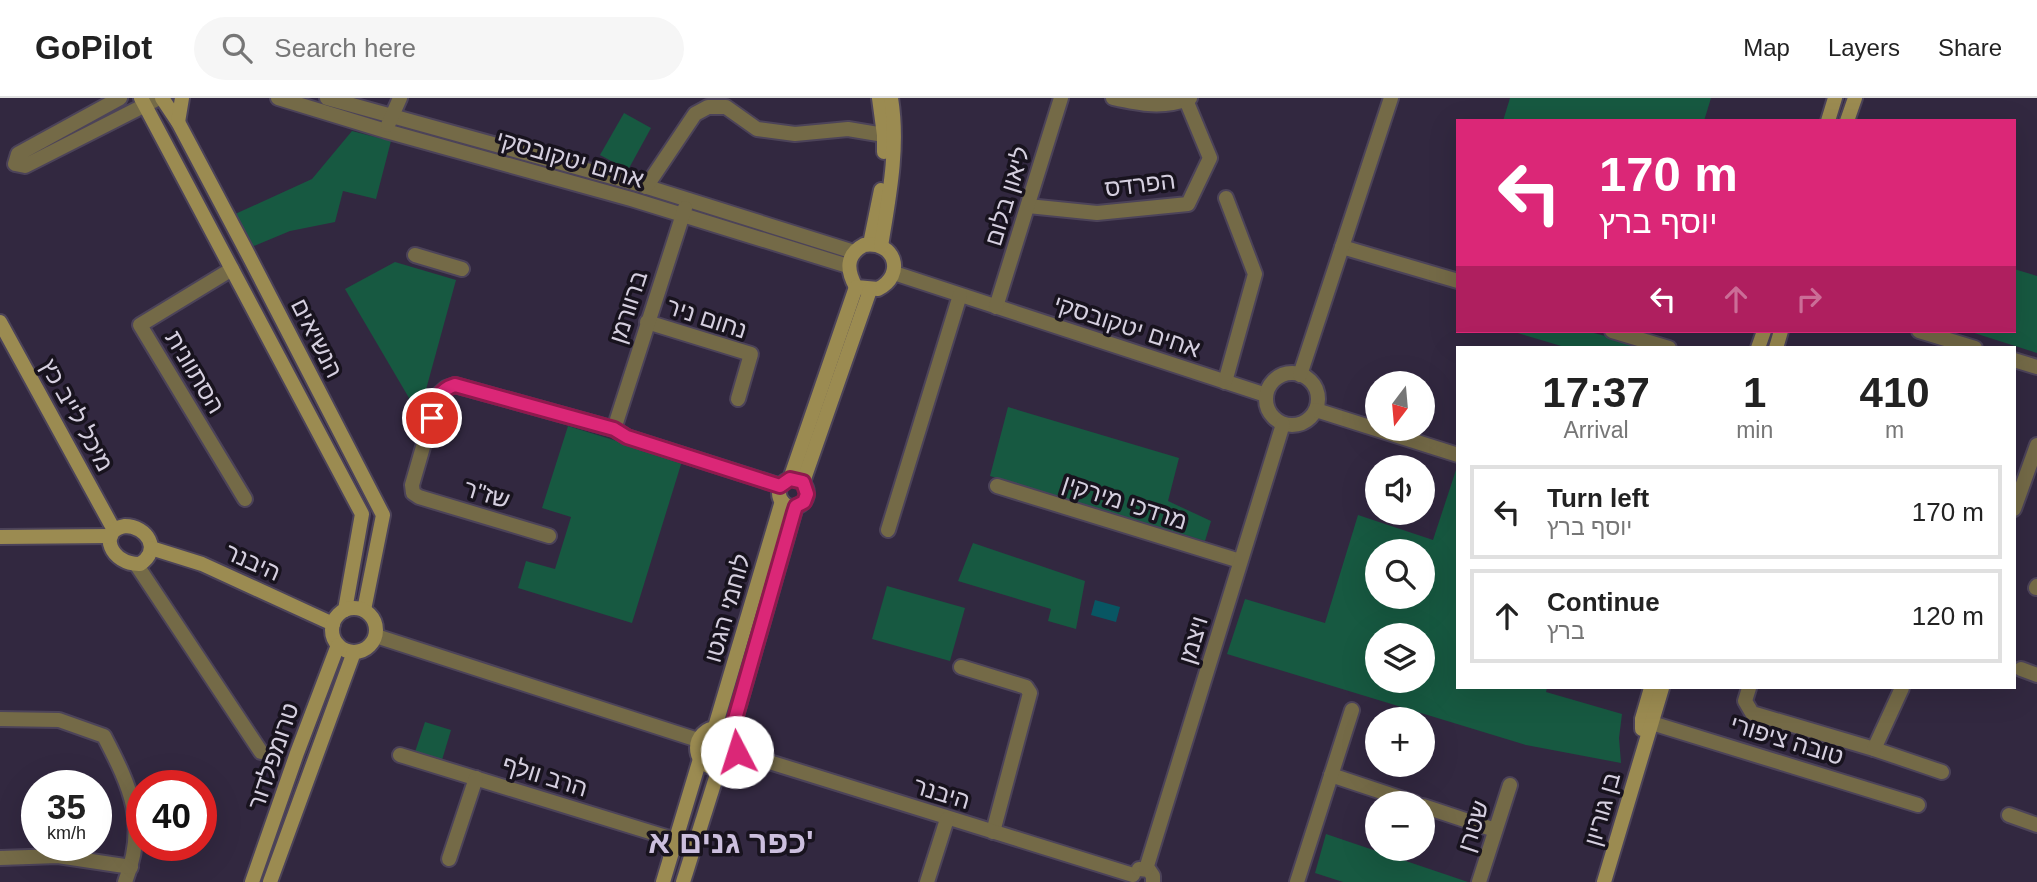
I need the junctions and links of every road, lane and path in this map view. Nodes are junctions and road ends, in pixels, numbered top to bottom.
1 (120, 98) edge
2 (182, 98) edge
3 (278, 98) edge
4 (327, 98) edge
5 (400, 98) edge
6 (879, 98) edge
7 (891, 98) edge
8 (1061, 98) edge
9 (1113, 98) edge
10 (1391, 98) edge
11 (1835, 98) edge
12 (1856, 98) edge
13 (1188, 99) edge
14 (152, 100) edge
15 (1829, 119) edge
16 (1848, 119) edge
17 (178, 122) junction
18 (388, 124) junction
19 (884, 135) junction
20 (646, 187) junction
21 (1226, 198) dead end
22 (688, 200) junction
23 (1028, 206) junction
24 (682, 216) junction
25 (876, 245) junction
26 (1342, 247) junction
27 (854, 252) junction
28 (415, 255) dead end
29 (848, 266) junction
30 (232, 269) junction
31 (462, 269) dead end
32 (894, 273) junction
33 (1456, 280) edge
34 (863, 289) junction
35 (960, 295) junction
36 (996, 307) junction
37 (0, 321) edge
38 (647, 322) junction
39 (1619, 333) edge
40 (1926, 333) edge
41 (1661, 346) edge
42 (1968, 346) edge
43 (2016, 361) edge
44 (2037, 367) edge
45 (1300, 375) junction
46 (1225, 382) junction
47 (1266, 395) junction
48 (738, 399) dead end
49 (1316, 411) junction
50 (1283, 424) junction
51 (614, 429) junction
52 (2037, 445) edge
53 (1456, 454) edge
54 (997, 486) dead end
55 (790, 491) junction
56 (245, 499) dead end
57 (2016, 503) edge
58 (887, 530) dead end
59 (112, 533) junction
60 (549, 536) dead end
61 (0, 537) edge
62 (152, 548) junction
63 (1240, 561) junction
64 (135, 564) junction
65 (345, 610) junction
66 (364, 611) junction
67 (333, 624) junction
68 (376, 636) junction
69 (338, 645) junction
70 (354, 652) junction
71 (961, 667) dead end
72 (2021, 669) dead end
73 (2037, 675) edge
74 (1651, 689) edge
75 (1662, 689) edge
76 (1749, 689) edge
77 (1902, 689) edge
78 (1352, 710) dead end
79 (0, 719) edge
80 (1646, 721) junction
81 (715, 727) junction
82 (731, 733) junction
83 (698, 740) junction
84 (1874, 749) junction
85 (261, 752) dead end
86 (737, 752) junction
87 (401, 755) dead end
88 (700, 759) junction
89 (719, 768) junction
90 (1942, 772) dead end
91 (1331, 775) junction
92 (476, 778) junction
93 (1510, 785) dead end
94 (1379, 791) edge
95 (1918, 805) dead end
96 (1435, 810) edge
97 (2009, 815) dead end
98 (947, 819) junction
99 (2037, 825) edge
100 (1495, 831) junction
101 (993, 832) junction
102 (676, 840) junction
103 (0, 858) edge
104 (449, 859) dead end
105 (131, 867) junction
106 (1141, 877) edge
107 (271, 880) edge
108 (125, 882) edge
109 (253, 882) edge
110 (287, 882) edge
111 (663, 882) edge
112 (683, 882) edge
113 (927, 882) edge
114 (1297, 882) edge
115 (1479, 882) edge
116 (1604, 882) edge

1 - 14 street
2 - 17 street
3 - 18 street, אחים יטקובסקי
4 - 18 street, אחים יטקובסקי
5 - 18 street
6 - 19 street
7 - 25 street
8 - 23 street, ליאון בלום
9 - 13 street
10 - 26 street
11 - 15 street
12 - 16 street
13 - 23 street, הפרדס
14 - 17 street, הנשיאים
14 - 30 street, הנשיאים
17 - 66 street, הנשיאים
18 - 20 street, אחים יטקובסקי
18 - 24 street, אחים יטקובסקי
19 - 20 street
19 - 25 street
20 - 22 street, אחים יטקובסקי
21 - 46 street
22 - 24 street, ברוורמן
22 - 27 street, אחים יטקובסקי
23 - 36 street, ליאון בלום
24 - 29 street, אחים יטקובסקי
24 - 38 street, ברוורמן
25 - 27 street
25 - 32 street
26 - 33 street
26 - 45 street
27 - 29 street
28 - 31 street
29 - 34 street
30 - 56 street, הסתוונית
30 - 65 street, הנשיאים
32 - 34 street
32 - 35 street, אחים יטקובסקי
34 - 55 street, לוחמי הגטו
35 - 36 street, אחים יטקובסקי
35 - 58 street
36 - 46 street, אחים יטקובסקי
37 - 59 street, מיכל לייב כץ
38 - 48 street, נחום ניר
38 - 51 street, ברוורמן
39 - 41 street
40 - 42 street
43 - 44 street
45 - 47 street
45 - 49 street
46 - 47 street, אחים יטקובסקי
47 - 50 street
49 - 50 street
49 - 53 street
50 - 63 street, ויצמן
51 - 55 street
51 - 60 street, שז"ר
52 - 57 street
54 - 63 street, מרדכי מירקין
55 - 81 street, לוחמי הגטו
55 - 82 street, לוחמי הגטו
59 - 61 street
59 - 62 street
59 - 64 street
62 - 64 street
62 - 67 street, היבנר
63 - 106 street, ויצמן
64 - 85 street
65 - 66 street
65 - 67 street
66 - 68 street
67 - 69 street
68 - 70 street
68 - 83 street
69 - 70 street
69 - 109 street, טרומפלדור
70 - 107 street, טרומפלדור
71 - 101 street
72 - 73 street
74 - 80 street, בן גוריון
75 - 80 street, בן גוריון
76 - 84 street
77 - 84 street
78 - 91 street
79 - 105 street
80 - 95 street, טובה ציפורי
80 - 116 street, בן גוריון
81 - 82 street
81 - 83 street
82 - 86 street
83 - 88 street
84 - 90 street
86 - 89 street
86 - 98 street, היבנר
87 - 92 street, הרב וולף
88 - 89 street
88 - 102 street
89 - 112 street
91 - 94 street
91 - 114 street
92 - 102 street, הרב וולף
92 - 104 street
93 - 100 street, שטרן
96 - 100 street
97 - 99 street
98 - 101 street, היבנר
98 - 113 street
100 - 115 street, שטרן
101 - 106 street, היבנר
102 - 111 street
103 - 105 street
105 - 108 street
107 - 109 street
107 - 110 street

